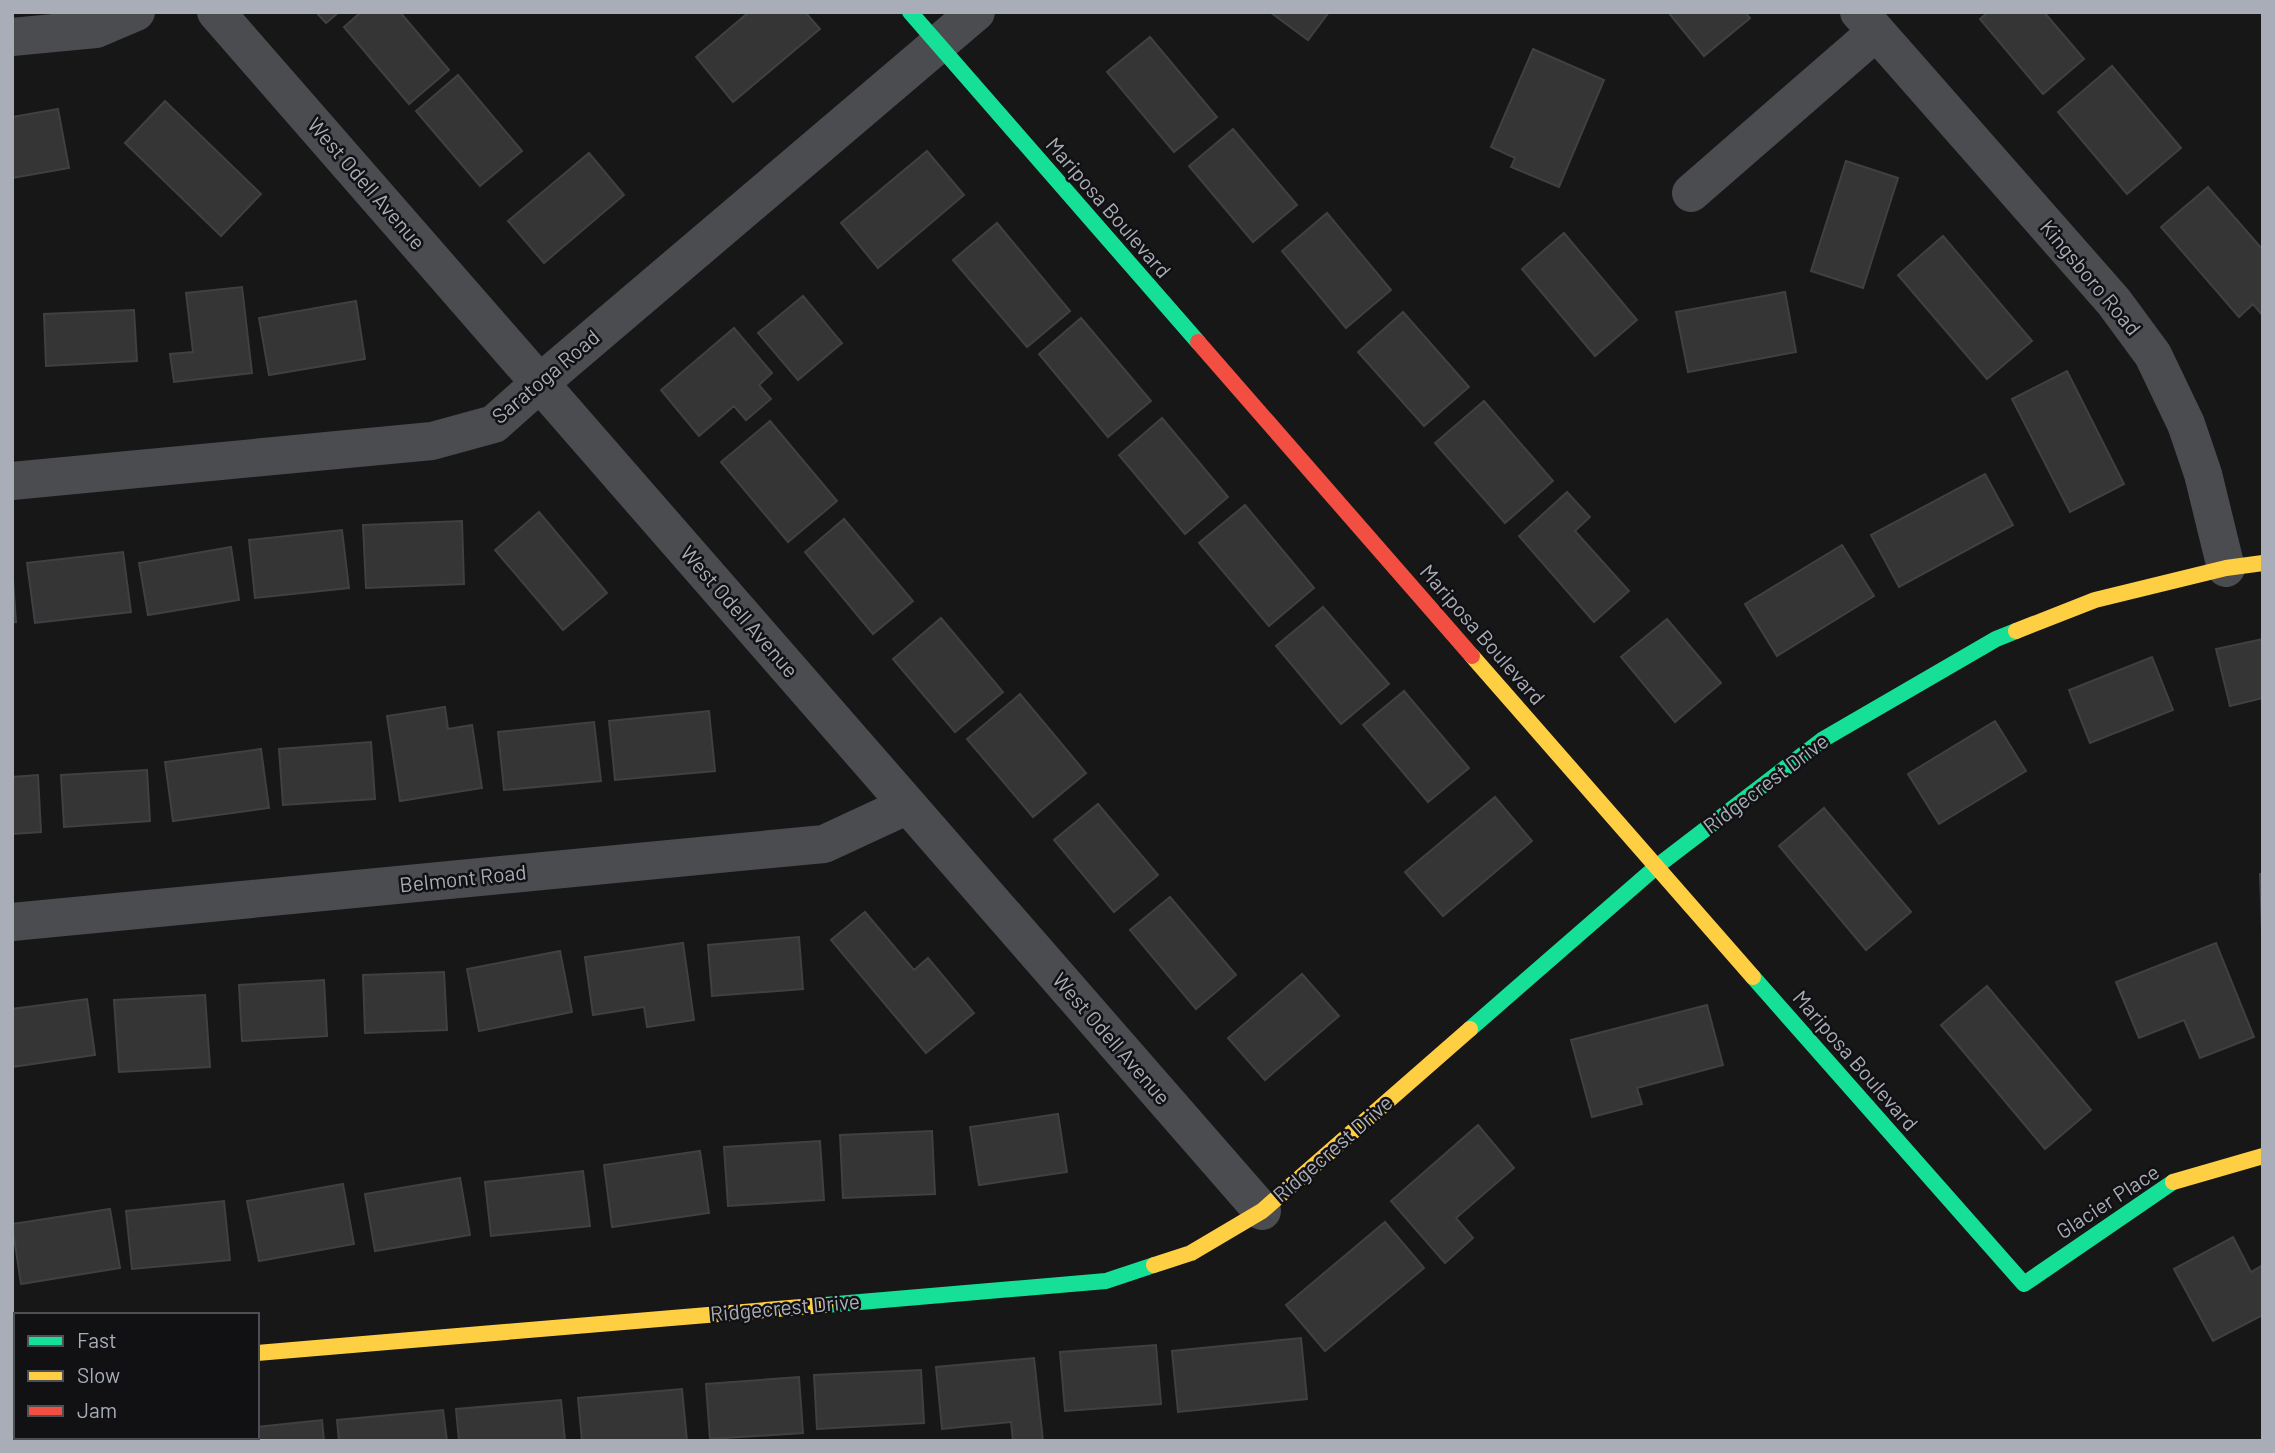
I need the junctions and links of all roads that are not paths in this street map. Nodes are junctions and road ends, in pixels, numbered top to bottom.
1 (136, 12) edge
2 (216, 12) edge
3 (910, 12) edge
4 (976, 12) edge
5 (1867, 22) edge
6 (12, 37) edge
7 (937, 44) junction
8 (1691, 193) dead end
9 (541, 382) junction
10 (12, 481) edge
11 (2263, 563) edge
12 (2226, 568) junction
13 (906, 806) junction
14 (1656, 867) junction
15 (12, 922) edge
16 (2263, 1156) edge
17 (1262, 1211) junction
18 (2024, 1284) joint
19 (259, 1353) edge

1 - 6 street
2 - 9 street, West Odell Avenue
3 - 7 street, Mariposa Boulevard
4 - 7 street, Saratoga Road
5 - 8 street, Kingsboro Road
5 - 12 street, Kingsboro Road
7 - 9 street, Saratoga Road
7 - 14 street, Mariposa Boulevard
9 - 10 street, Saratoga Road
9 - 13 street, West Odell Avenue
11 - 12 street, Ridgecrest Drive
12 - 14 street, Ridgecrest Drive
13 - 15 street, Belmont Road
13 - 17 street, West Odell Avenue
14 - 17 street, Ridgecrest Drive
14 - 18 street, Mariposa Boulevard
16 - 18 street, Glacier Place
17 - 19 street, Ridgecrest Drive

